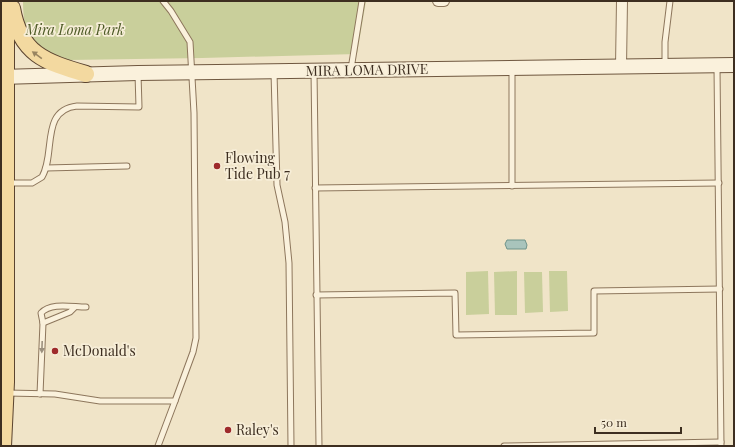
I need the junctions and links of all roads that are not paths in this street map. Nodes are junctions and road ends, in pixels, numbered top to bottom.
1 (6, 1) edge
2 (10, 1) edge
3 (162, 1) edge
4 (362, 1) edge
5 (438, 1) edge
6 (444, 1) edge
7 (622, 1) edge
8 (670, 1) edge
9 (717, 65) junction
10 (734, 65) edge
11 (621, 66) junction
12 (665, 66) junction
13 (512, 68) junction
14 (351, 70) junction
15 (274, 71) junction
16 (314, 71) junction
17 (192, 72) junction
18 (138, 73) junction
19 (86, 74) junction
20 (3, 77) edge
21 (127, 166) dead end
22 (46, 168) junction
23 (6, 183) junction
24 (719, 184) junction
25 (512, 186) junction
26 (315, 188) junction
27 (720, 289) junction
28 (316, 295) junction
29 (75, 307) junction
30 (86, 307) dead end
31 (43, 324) junction
32 (6, 393) junction
33 (40, 394) junction
34 (175, 400) junction
35 (721, 444) edge
36 (3, 446) edge
37 (158, 446) edge
38 (291, 446) edge
39 (319, 446) edge
40 (504, 446) edge

1 - 20 main road
19 -> 2 main road
3 - 17 lane
4 - 14 lane
5 - 6 street
7 - 11 street
8 - 12 lane
9 - 10 main road, MIRA LOMA DRIVE
9 - 12 main road, MIRA LOMA DRIVE
9 - 24 lane
11 - 12 main road, MIRA LOMA DRIVE
11 - 13 main road, MIRA LOMA DRIVE
13 - 14 main road, MIRA LOMA DRIVE
13 - 25 lane
14 - 16 main road, MIRA LOMA DRIVE
15 - 16 main road, MIRA LOMA DRIVE
15 - 17 main road, MIRA LOMA DRIVE
15 - 38 lane
16 - 26 lane
17 - 18 main road, MIRA LOMA DRIVE
17 - 34 lane
18 - 19 main road, MIRA LOMA DRIVE
18 - 22 lane
19 - 20 main road, MIRA LOMA DRIVE
20 - 23 main road
21 - 22 lane
22 - 23 lane
23 - 32 main road
24 - 25 lane
24 - 27 lane
25 - 26 lane
26 - 28 lane
27 - 28 lane
27 - 35 lane
28 - 39 lane
29 - 30 lane
29 - 31 lane
29 - 31 lane
31 -> 33 lane
32 - 33 lane
32 - 36 main road
33 - 34 lane
34 - 37 lane
35 - 40 lane

